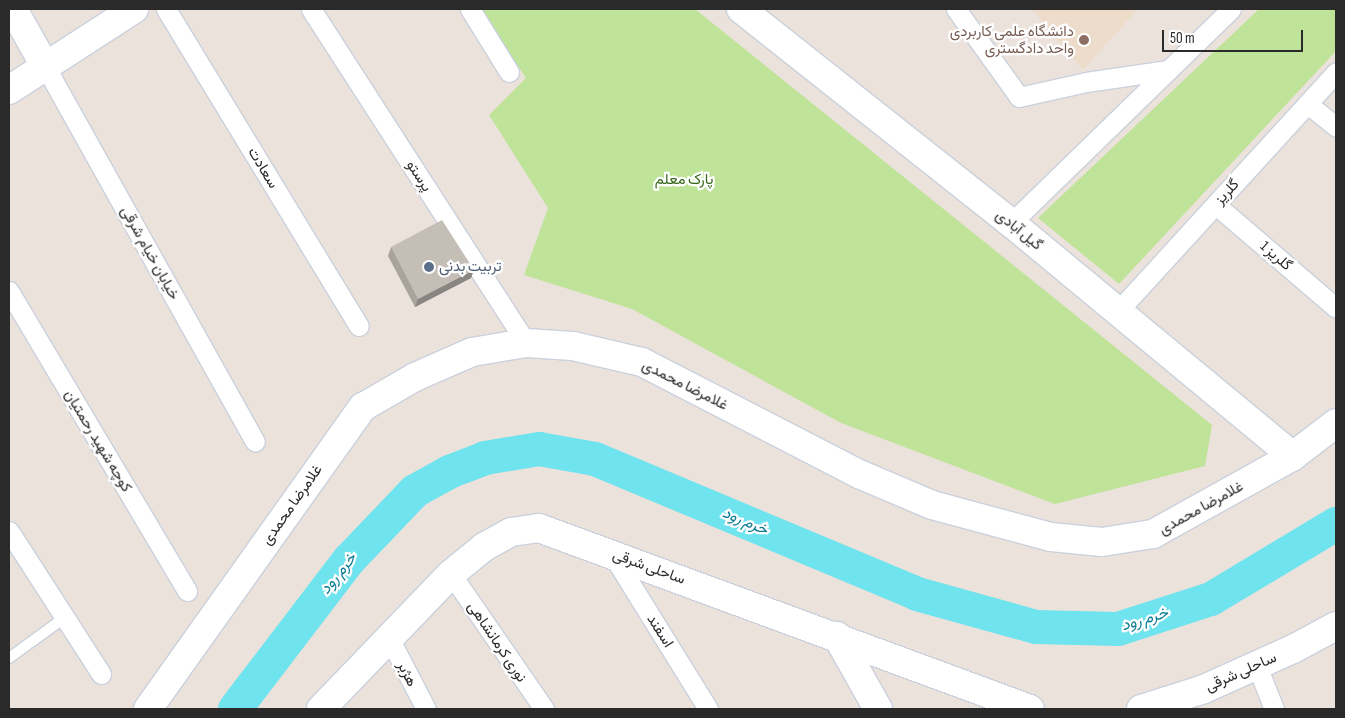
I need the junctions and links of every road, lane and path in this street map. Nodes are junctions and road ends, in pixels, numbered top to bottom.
1 (13, 9) edge
2 (134, 9) edge
3 (166, 9) edge
4 (311, 9) edge
5 (470, 9) edge
6 (741, 9) edge
7 (956, 9) edge
8 (1231, 9) edge
9 (45, 66) junction
10 (1168, 70) junction
11 (509, 72) dead end
12 (1336, 72) edge
13 (9, 90) edge
14 (1308, 104) junction
15 (1336, 128) edge
16 (1216, 205) junction
17 (1011, 223) junction
18 (9, 292) edge
19 (1336, 308) edge
20 (1118, 312) junction
21 (359, 326) dead end
22 (526, 343) junction
23 (1336, 423) edge
24 (255, 441) dead end
25 (1293, 456) junction
26 (9, 531) edge
27 (612, 554) junction
28 (451, 574) junction
29 (187, 591) dead end
30 (64, 618) junction
31 (1336, 626) edge
32 (837, 636) junction
33 (389, 638) junction
34 (9, 658) edge
35 (1257, 666) junction
36 (101, 674) dead end
37 (148, 709) edge
38 (321, 709) edge
39 (426, 709) edge
40 (544, 709) edge
41 (708, 709) edge
42 (878, 709) edge
43 (1030, 709) edge
44 (1141, 709) edge
45 (1274, 709) edge

1 - 9 main road
2 - 9 main road
3 - 21 street, سعادت
4 - 22 street, پرستو
5 - 11 street
6 - 17 main road, گیل آبادی
7 - 10 street
8 - 10 street
9 - 13 main road
9 - 24 street, خیابان خیام شرقی
10 - 17 street
12 - 14 street, گلریز
14 - 15 street
14 - 16 street, گلریز
16 - 19 street, گلریز 1
16 - 20 street, گلریز
17 - 20 main road, گیل آبادی
18 - 29 street, کوچه شهید رحمتیان
20 - 25 main road, گیل آبادی
22 - 25 main road, غلامرضا محمدی
22 - 37 main road, غلامرضا محمدی
23 - 25 main road, غلامرضا محمدی
26 - 30 street
27 - 28 main road, ساحلی شرقی
27 - 32 main road, ساحلی شرقی
27 - 41 street, اسفند
28 - 33 main road, ساحلی شرقی
28 - 40 street, نوری کرمانشاهی
30 - 34 lane
30 - 36 street
31 - 35 main road, ساحلی شرقی
32 - 42 main road
32 - 43 main road, ساحلی شرقی
33 - 38 main road, ساحلی شرقی
33 - 39 street, هژبر
35 - 44 main road, ساحلی شرقی
35 - 45 street

